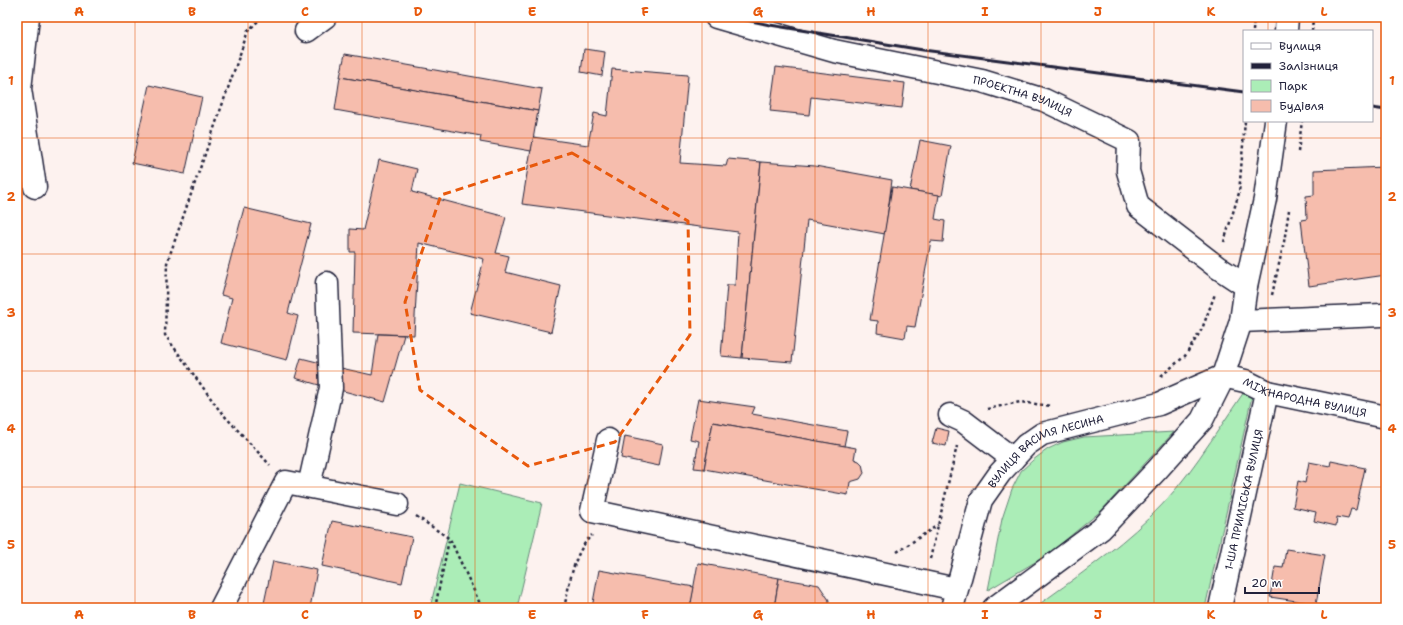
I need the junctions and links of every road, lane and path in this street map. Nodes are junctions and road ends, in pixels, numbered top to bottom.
1 (28, 17) edge
2 (262, 17) edge
3 (325, 17) edge
4 (716, 17) edge
5 (1254, 17) edge
6 (1287, 17) edge
7 (1253, 30) edge
8 (1286, 30) edge
9 (306, 31) dead end
10 (1245, 122) edge
11 (1276, 122) edge
12 (35, 187) dead end
13 (1217, 267) junction
14 (328, 283) dead end
15 (1246, 286) junction
16 (1382, 315) dead end
17 (1241, 321) junction
18 (1223, 376) junction
19 (1157, 380) dead end
20 (1266, 392) junction
21 (1057, 407) dead end
22 (1386, 417) edge
23 (956, 418) junction
24 (608, 440) dead end
25 (1013, 459) junction
26 (286, 482) junction
27 (309, 486) junction
28 (397, 504) joint
29 (616, 516) junction
30 (939, 525) junction
31 (450, 539) junction
32 (869, 570) junction
33 (924, 582) junction
34 (954, 598) edge
35 (221, 608) edge
36 (435, 608) edge
37 (482, 608) edge
38 (564, 608) edge
39 (994, 608) edge
40 (1220, 608) edge

1 - 12 street
2 - 26 path
3 - 9 street
4 - 13 street, ПРОЕКТНА ВУЛИЦЯ
5 - 7 path
6 - 8 street
10 - 13 path
11 - 15 street
13 - 15 street, ПРОЕКТНА ВУЛИЦЯ
13 - 19 path
14 - 27 street
15 - 17 street
16 - 17 street
17 - 18 street
18 - 20 street, МІЖНАРОДНА ВУЛИЦЯ
18 - 25 street, ВУЛИЦЯ ВАСИЛЯ ЛЕСИНА
18 - 39 street
20 - 22 street, МІЖНАРОДНА ВУЛИЦЯ
20 - 40 street, 1-ША ПРИМІСЬКА ВУЛИЦЯ
21 - 23 path
23 - 25 street
23 - 30 path
24 - 29 street
25 - 34 street, ВУЛИЦЯ ВАСИЛЯ ЛЕСИНА
26 - 27 street
26 - 35 street
27 - 28 street
28 - 31 path
29 - 32 street
29 - 38 path
30 - 32 path
30 - 33 path
31 - 36 path
31 - 37 path
32 - 33 street
33 - 34 street

